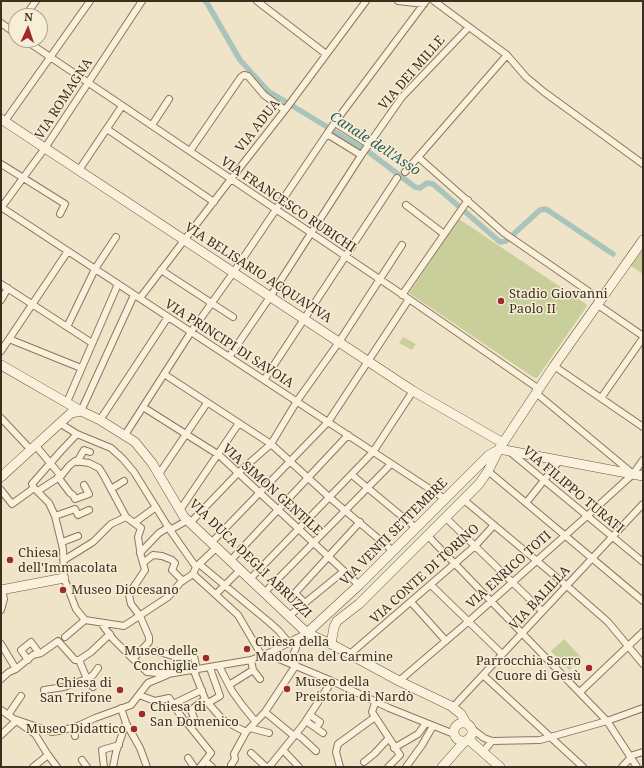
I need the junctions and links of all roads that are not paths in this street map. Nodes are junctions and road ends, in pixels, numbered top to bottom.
1 (90, 1) edge
2 (142, 1) edge
3 (257, 1) edge
4 (366, 1) edge
5 (398, 1) edge
6 (434, 1) edge
7 (425, 2) edge
8 (469, 26) junction
9 (36, 48) edge
10 (326, 54) junction
11 (507, 55) junction
12 (50, 58) junction
13 (88, 83) junction
14 (169, 99) dead end
15 (122, 106) junction
16 (286, 109) junction
17 (3, 120) edge
18 (334, 124) junction
19 (152, 125) junction
20 (107, 128) junction
21 (328, 133) junction
22 (368, 145) junction
23 (45, 148) junction
24 (190, 151) junction
25 (361, 154) junction
26 (418, 157) junction
27 (1, 164) edge
28 (643, 164) edge
29 (79, 170) junction
30 (405, 172) dead end
31 (23, 177) junction
32 (397, 178) dead end
33 (231, 179) junction
34 (214, 202) junction
35 (466, 202) junction
36 (406, 205) dead end
37 (1, 208) edge
38 (276, 210) junction
39 (60, 214) dead end
40 (310, 232) junction
41 (444, 234) junction
42 (116, 237) dead end
43 (184, 240) junction
44 (643, 240) edge
45 (402, 245) dead end
46 (68, 251) junction
47 (345, 256) junction
48 (95, 269) junction
49 (161, 270) junction
50 (233, 273) junction
51 (379, 280) junction
52 (1, 284) edge
53 (118, 284) junction
54 (8, 288) junction
55 (402, 295) junction
56 (137, 296) junction
57 (270, 297) junction
58 (409, 299) junction
59 (1, 300) edge
60 (600, 302) junction
61 (33, 304) junction
62 (211, 304) junction
63 (168, 317) junction
64 (233, 317) dead end
65 (303, 318) junction
66 (68, 327) junction
67 (191, 332) junction
68 (643, 337) edge
69 (9, 339) junction
70 (92, 342) junction
71 (339, 342) junction
72 (1, 351) edge
73 (229, 357) junction
74 (368, 362) junction
75 (1, 365) edge
76 (554, 366) junction
77 (81, 368) junction
78 (164, 374) junction
79 (264, 380) junction
80 (413, 391) junction
81 (538, 391) junction
82 (601, 398) junction
83 (297, 401) junction
84 (67, 402) junction
85 (207, 403) junction
86 (143, 407) junction
87 (81, 411) junction
88 (1, 418) edge
89 (100, 420) junction
90 (328, 422) junction
91 (239, 423) junction
92 (61, 424) junction
93 (643, 427) edge
94 (77, 434) junction
95 (186, 434) junction
96 (125, 435) junction
97 (348, 435) junction
98 (271, 444) junction
99 (33, 448) junction
100 (503, 448) junction
101 (90, 452) dead end
102 (374, 452) junction
103 (218, 454) junction
104 (560, 460) junction
105 (643, 460) edge
106 (290, 461) junction
107 (77, 462) junction
108 (51, 463) junction
109 (391, 464) junction
110 (488, 471) junction
111 (238, 473) junction
112 (159, 474) junction
113 (633, 474) junction
114 (352, 475) junction
115 (1, 476) edge
116 (60, 476) junction
117 (643, 476) edge
118 (307, 478) junction
119 (544, 480) junction
120 (124, 481) dead end
121 (84, 485) dead end
122 (368, 488) junction
123 (36, 489) junction
124 (111, 489) junction
125 (1, 490) edge
126 (260, 492) junction
127 (329, 497) junction
128 (445, 499) junction
129 (464, 500) junction
130 (526, 503) junction
131 (156, 507) junction
132 (642, 508) edge
133 (89, 510) dead end
134 (180, 510) junction
135 (278, 510) junction
136 (346, 510) junction
137 (54, 516) junction
138 (587, 516) junction
139 (126, 517) junction
140 (446, 518) junction
141 (189, 521) junction
142 (360, 522) junction
143 (134, 523) junction
144 (494, 525) junction
145 (170, 528) junction
146 (416, 528) junction
147 (299, 529) junction
148 (565, 535) junction
149 (78, 536) dead end
150 (428, 536) junction
151 (612, 537) junction
152 (63, 542) junction
153 (314, 542) junction
154 (215, 545) junction
155 (475, 546) junction
156 (393, 551) junction
157 (140, 553) junction
158 (329, 557) junction
159 (592, 558) junction
160 (64, 560) junction
161 (231, 560) junction
162 (537, 560) junction
163 (643, 562) edge
164 (143, 563) junction
165 (455, 564) junction
166 (198, 565) junction
167 (241, 569) junction
168 (344, 571) junction
169 (193, 574) junction
170 (64, 578) junction
171 (250, 578) junction
172 (183, 581) junction
173 (512, 582) junction
174 (359, 585) junction
175 (431, 585) junction
176 (224, 586) junction
177 (567, 586) junction
178 (1, 590) edge
179 (265, 592) junction
180 (216, 594) junction
181 (643, 600) edge
182 (490, 601) junction
183 (411, 602) junction
184 (305, 603) junction
185 (1, 610) edge
186 (542, 611) junction
187 (140, 616) junction
188 (288, 616) junction
189 (85, 620) junction
190 (469, 621) junction
191 (101, 623) junction
192 (643, 632) edge
193 (307, 633) junction
194 (522, 633) junction
195 (110, 634) junction
196 (65, 637) dead end
197 (297, 638) junction
198 (446, 641) junction
199 (289, 643) junction
200 (1, 644) edge
201 (331, 644) junction
202 (628, 646) junction
203 (156, 651) dead end
204 (40, 653) junction
205 (350, 654) junction
206 (502, 654) junction
207 (265, 655) junction
208 (134, 659) junction
209 (28, 660) junction
210 (79, 660) junction
211 (251, 660) junction
212 (293, 664) junction
213 (643, 664) edge
214 (220, 666) junction
215 (98, 668) dead end
216 (16, 669) junction
217 (196, 670) junction
218 (253, 670) junction
219 (211, 671) junction
220 (171, 674) junction
221 (483, 675) junction
222 (1, 679) edge
223 (87, 679) junction
224 (260, 679) dead end
225 (332, 681) junction
226 (399, 681) junction
227 (229, 685) junction
228 (92, 687) dead end
229 (44, 690) dead end
230 (202, 690) junction
231 (580, 692) junction
232 (140, 693) junction
233 (21, 696) dead end
234 (206, 701) junction
235 (375, 702) junction
236 (173, 704) junction
237 (121, 708) junction
238 (643, 708) edge
239 (456, 709) junction
240 (1, 710) edge
241 (265, 712) junction
242 (8, 714) junction
243 (310, 715) junction
244 (375, 717) junction
245 (17, 720) junction
246 (256, 721) junction
247 (306, 721) junction
248 (607, 721) junction
249 (126, 723) junction
250 (187, 723) junction
251 (426, 723) junction
252 (433, 726) junction
253 (469, 726) junction
254 (73, 727) junction
255 (316, 728) junction
256 (248, 730) junction
257 (269, 733) dead end
258 (323, 733) dead end
259 (454, 733) junction
260 (1, 735) edge
261 (295, 735) junction
262 (75, 736) dead end
263 (552, 738) junction
264 (388, 739) junction
265 (467, 740) junction
266 (492, 740) junction
267 (119, 745) junction
268 (394, 748) junction
269 (283, 750) junction
270 (316, 751) dead end
271 (455, 752) junction
272 (483, 752) junction
273 (643, 752) edge
274 (251, 753) dead end
275 (48, 756) junction
276 (630, 757) junction
277 (188, 758) dead end
278 (82, 760) dead end
279 (205, 761) junction
280 (364, 762) dead end
281 (33, 767) edge
282 (57, 767) edge
283 (87, 767) edge
284 (104, 767) edge
285 (113, 767) edge
286 (147, 767) edge
287 (194, 767) edge
288 (200, 767) edge
289 (212, 767) edge
290 (231, 767) edge
291 (266, 767) edge
292 (269, 767) edge
293 (299, 767) edge
294 (340, 767) edge
295 (388, 767) edge
296 (406, 767) edge
297 (442, 767) edge
298 (500, 767) edge
299 (583, 767) edge
300 (622, 767) edge
301 (637, 767) edge

1 - 12 street
2 - 13 street, VIA ROMAGNA
3 - 10 street
4 - 10 street, VIA ADUA
5 - 7 street
6 - 8 street
7 - 18 street
8 - 11 street
8 - 22 street, VIA DEI MILLE
9 - 12 street, VIA FRANCESCO RUBICHI
10 - 16 street, VIA ADUA
11 - 26 street
11 - 28 street
12 - 13 street, VIA FRANCESCO RUBICHI
12 - 17 street
13 - 15 street, VIA FRANCESCO RUBICHI
13 - 23 street, VIA ROMAGNA
14 - 19 street
15 - 19 street, VIA FRANCESCO RUBICHI
15 - 20 street
16 - 24 street
16 - 33 street, VIA ADUA
17 - 23 street, VIA BELISARIO ACQUAVIVA
18 - 21 street
18 - 22 street
19 - 24 street, VIA FRANCESCO RUBICHI
20 - 29 street
20 - 34 street
21 - 25 street
21 - 38 street
22 - 25 street, VIA DEI MILLE
23 - 29 street, VIA BELISARIO ACQUAVIVA
23 - 31 street, VIA ROMAGNA
24 - 33 street, VIA FRANCESCO RUBICHI
25 - 40 street, VIA DEI MILLE
26 - 30 street
26 - 35 street
27 - 31 street
29 - 43 street, VIA BELISARIO ACQUAVIVA
31 - 37 street, VIA ROMAGNA
31 - 39 street
32 - 47 street
33 - 34 street, VIA ADUA
33 - 38 street, VIA FRANCESCO RUBICHI
34 - 43 street, VIA ADUA
35 - 41 street
35 - 60 street
36 - 41 street
37 - 46 street, VIA PRINCIPI DI SAVOIA
38 - 40 street, VIA FRANCESCO RUBICHI
38 - 50 street
40 - 47 street, VIA FRANCESCO RUBICHI
40 - 57 street, VIA DEI MILLE
41 - 55 street
42 - 48 street
43 - 49 street, VIA ADUA
43 - 50 street, VIA BELISARIO ACQUAVIVA
44 - 60 street, VIA VENTI SETTEMBRE
45 - 51 street
46 - 48 street, VIA PRINCIPI DI SAVOIA
46 - 61 street
47 - 51 street, VIA FRANCESCO RUBICHI
47 - 65 street
48 - 53 street, VIA PRINCIPI DI SAVOIA
48 - 66 street
49 - 56 street, VIA ADUA
49 - 62 street
50 - 57 street, VIA BELISARIO ACQUAVIVA
50 - 62 street
51 - 55 street, VIA FRANCESCO RUBICHI
51 - 71 street
52 - 54 street
53 - 56 street, VIA PRINCIPI DI SAVOIA
53 - 70 street
54 - 59 street
54 - 61 street
55 - 58 street, VIA FRANCESCO RUBICHI
56 - 63 street, VIA PRINCIPI DI SAVOIA
56 - 87 street, VIA ADUA
57 - 65 street, VIA BELISARIO ACQUAVIVA
57 - 73 street, VIA DEI MILLE
58 - 74 street
58 - 81 street, VIA FRANCESCO RUBICHI
60 - 68 street
60 - 76 street, VIA VENTI SETTEMBRE
61 - 66 street
61 - 69 street
62 - 64 street
62 - 67 street
63 - 67 street, VIA PRINCIPI DI SAVOIA
63 - 89 street
65 - 71 street, VIA BELISARIO ACQUAVIVA
65 - 79 street
66 - 70 street
67 - 73 street, VIA PRINCIPI DI SAVOIA
67 - 78 street
68 - 82 street
69 - 72 street
69 - 77 street
70 - 77 street
71 - 74 street, VIA BELISARIO ACQUAVIVA
71 - 83 street
73 - 79 street, VIA PRINCIPI DI SAVOIA
74 - 80 street, VIA BELISARIO ACQUAVIVA
74 - 90 street
75 - 84 street, VIA DUCA DEGLI ABRUZZI
76 - 81 street, VIA VENTI SETTEMBRE
76 - 82 street
77 - 84 street
78 - 85 street
78 - 86 street
79 - 83 street, VIA PRINCIPI DI SAVOIA
80 - 100 street, VIA BELISARIO ACQUAVIVA
80 - 102 street
81 - 100 street, VIA VENTI SETTEMBRE
81 - 113 street, VIA FRANCESCO RUBICHI
82 - 93 street
83 - 90 street, VIA PRINCIPI DI SAVOIA
83 - 98 street
84 - 87 street, VIA DUCA DEGLI ABRUZZI
85 - 91 street
85 - 95 street
86 - 95 street, VIA SIMON GENTILE
86 - 96 street
87 - 89 street, VIA DUCA DEGLI ABRUZZI
87 - 92 street
88 - 99 street
89 - 96 street, VIA DUCA DEGLI ABRUZZI
90 - 97 street, VIA PRINCIPI DI SAVOIA
90 - 106 street
91 - 98 street
91 - 103 street
92 - 94 street
92 - 99 street
94 - 108 street
94 - 131 street
95 - 103 street, VIA SIMON GENTILE
95 - 112 street
96 - 112 street, VIA DUCA DEGLI ABRUZZI
97 - 102 street, VIA PRINCIPI DI SAVOIA
97 - 118 street
98 - 106 street
98 - 111 street
99 - 108 street
99 - 115 street
100 - 104 street
100 - 110 street, VIA VENTI SETTEMBRE
100 - 119 street, VIA FILIPPO TURATI
100 - 128 street, VIA VENTI SETTEMBRE
101 - 107 street
102 - 109 street, VIA PRINCIPI DI SAVOIA
102 - 114 street
103 - 111 street, VIA SIMON GENTILE
103 - 134 street
104 - 113 street
104 - 119 street
105 - 113 street, VIA ENRICO TOTI
106 - 118 street
106 - 126 street
107 - 116 street
107 - 124 street
108 - 116 street
108 - 123 street
109 - 122 street
109 - 128 street, VIA PRINCIPI DI SAVOIA
110 - 129 street, VIA VENTI SETTEMBRE
110 - 130 street
111 - 126 street, VIA SIMON GENTILE
111 - 141 street
112 - 134 street, VIA DUCA DEGLI ABRUZZI
113 - 117 street
113 - 138 street, VIA ENRICO TOTI
114 - 122 street
114 - 127 street
116 - 121 street
116 - 123 street
118 - 127 street
118 - 135 street
119 - 130 street
119 - 138 street, VIA FILIPPO TURATI
120 - 124 street
122 - 136 street
122 - 146 street
123 - 125 street
123 - 137 street
124 - 139 street
126 - 135 street, VIA SIMON GENTILE
126 - 154 street
127 - 136 street
127 - 147 street
128 - 146 street, VIA VENTI SETTEMBRE
129 - 140 street, VIA VENTI SETTEMBRE
129 - 144 street
130 - 148 street
131 - 143 street
131 - 145 street
132 - 151 street, VIA BALILLA
133 - 137 street
134 - 141 street, VIA DUCA DEGLI ABRUZZI
135 - 147 street, VIA SIMON GENTILE
135 - 161 street
136 - 142 street
136 - 153 street
137 - 152 street
138 - 148 street, VIA ENRICO TOTI
138 - 151 street, VIA FILIPPO TURATI
139 - 143 street
139 - 160 street
140 - 150 street, VIA VENTI SETTEMBRE
140 - 155 street
141 - 145 street
141 - 154 street, VIA DUCA DEGLI ABRUZZI
142 - 156 street
142 - 158 street
143 - 157 street
144 - 155 street, VIA CONTE DI TORINO
144 - 162 street
145 - 157 street
145 - 166 street
146 - 156 street, VIA VENTI SETTEMBRE
147 - 153 street, VIA SIMON GENTILE
147 - 171 street
148 - 159 street
148 - 162 street, VIA ENRICO TOTI
149 - 152 street
150 - 165 street
150 - 201 street, VIA VENTI SETTEMBRE
151 - 159 street, VIA BALILLA
151 - 163 street, VIA FILIPPO TURATI
152 - 160 street
153 - 158 street, VIA SIMON GENTILE
153 - 179 street
154 - 161 street, VIA DUCA DEGLI ABRUZZI
154 - 166 street
155 - 165 street, VIA CONTE DI TORINO
155 - 173 street
156 - 174 street, VIA VENTI SETTEMBRE
157 - 164 street
158 - 168 street, VIA SIMON GENTILE
158 - 184 street
159 - 177 street, VIA BALILLA
159 - 181 street
160 - 170 street
161 - 167 street, VIA DUCA DEGLI ABRUZZI
162 - 173 street, VIA ENRICO TOTI
162 - 177 street
164 - 172 street
164 - 187 street
165 - 175 street, VIA CONTE DI TORINO
165 - 182 street
166 - 169 street
166 - 176 street
167 - 171 street, VIA DUCA DEGLI ABRUZZI
167 - 176 street
168 - 174 street, VIA SIMON GENTILE
168 - 184 street
169 - 172 street
169 - 180 street
170 - 178 street
170 - 189 street
171 - 179 street, VIA DUCA DEGLI ABRUZZI
172 - 187 street
173 - 182 street, VIA ENRICO TOTI
173 - 186 street
174 - 193 street, VIA VENTI SETTEMBRE
175 - 183 street, VIA CONTE DI TORINO
175 - 190 street
176 - 180 street
176 - 199 street
177 - 186 street, VIA BALILLA
177 - 202 street
178 - 185 street
179 - 188 street, VIA DUCA DEGLI ABRUZZI
180 - 207 street
182 - 190 street, VIA ENRICO TOTI
182 - 194 street
183 - 198 street
183 - 205 street, VIA CONTE DI TORINO
184 - 188 street
186 - 194 street, VIA BALILLA
187 - 191 street
187 - 208 street
188 - 193 street, VIA DUCA DEGLI ABRUZZI
189 - 191 street
189 - 196 street
190 - 198 street, VIA ENRICO TOTI
190 - 206 street
191 - 195 street
192 - 202 street
193 - 197 street
193 - 201 street, VIA DUCA DEGLI ABRUZZI
194 - 206 street, VIA BALILLA
194 - 231 street
195 - 208 street
195 - 210 street
197 - 199 street
197 - 212 street
198 - 226 street, VIA ENRICO TOTI
199 - 207 street
200 - 216 street
201 - 205 street, VIA DUCA DEGLI ABRUZZI
202 - 213 street
202 - 231 street
203 - 217 street
204 - 209 street
204 - 209 street
204 - 210 street
205 - 226 street, VIA DUCA DEGLI ABRUZZI
206 - 221 street, VIA BALILLA
207 - 211 street
207 - 212 street
208 - 220 street
209 - 216 street
210 - 223 street
211 - 214 street
211 - 218 street
212 - 225 street
212 - 241 street
214 - 219 street
214 - 227 street
215 - 223 street
216 - 222 street
217 - 219 street
217 - 220 street
217 - 230 street
218 - 224 street
218 - 227 street
219 - 234 street
220 - 232 street
221 - 239 street, VIA BALILLA
221 - 263 street
223 - 228 street
223 - 229 street
225 - 235 street
225 - 243 street
226 - 239 street, VIA DUCA DEGLI ABRUZZI
227 - 246 street
230 - 234 street
230 - 236 street
231 - 248 street
232 - 236 street
232 - 237 street
233 - 242 street
234 - 250 street
234 - 256 street
235 - 244 street
235 - 251 street
236 - 250 street
237 - 249 street
237 - 254 street
238 - 248 street
239 - 253 street
239 - 259 street
240 - 242 street
241 - 246 street
241 - 261 street
242 - 245 street
243 - 247 street
243 - 255 street
244 - 264 street
244 - 294 street
245 - 254 street
245 - 260 street
245 - 275 street
246 - 256 street
247 - 255 street
247 - 261 street
248 - 263 street
248 - 276 street
249 - 267 street
249 - 286 street
250 - 279 street
251 - 252 street
251 - 268 street
252 - 259 street
252 - 296 street
253 - 259 street
253 - 265 street
253 - 266 street
254 - 262 street
255 - 258 street
256 - 257 street
256 - 290 street
259 - 265 street
259 - 271 street
261 - 269 street
261 - 270 street
263 - 266 street
263 - 299 street
264 - 268 street
264 - 280 street
265 - 271 street
265 - 272 street
266 - 272 street
267 - 284 street
267 - 285 street
268 - 295 street
269 - 292 street
269 - 293 street
271 - 297 street
272 - 298 street
273 - 276 street
274 - 291 street
275 - 281 street
275 - 282 street
276 - 300 street
276 - 301 street
277 - 287 street
278 - 283 street
279 - 288 street
279 - 289 street

